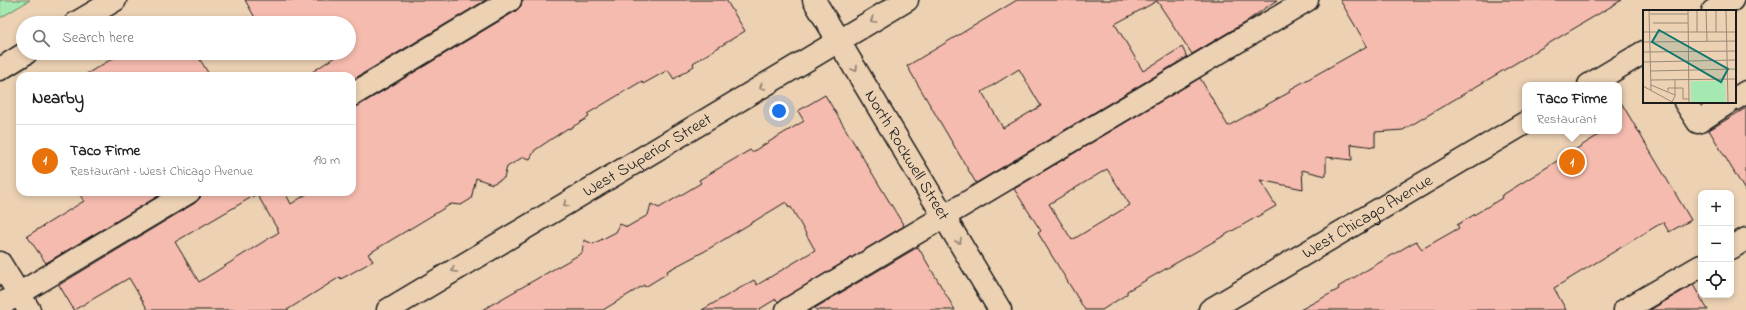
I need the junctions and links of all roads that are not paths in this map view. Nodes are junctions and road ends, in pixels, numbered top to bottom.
1 (115, 0) edge
2 (510, 0) edge
3 (814, 0) edge
4 (907, 0) edge
5 (1306, 0) edge
6 (1732, 0) edge
7 (1715, 10) edge
8 (88, 16) edge
9 (838, 41) junction
10 (1643, 53) edge
11 (16, 59) edge
12 (0, 69) edge
13 (1594, 82) edge
14 (356, 92) edge
15 (1746, 92) edge
16 (1736, 97) edge
17 (1687, 103) edge
18 (1727, 103) edge
19 (1522, 125) edge
20 (184, 196) edge
21 (944, 217) junction
22 (1746, 239) edge
23 (1734, 246) edge
24 (0, 263) edge
25 (1698, 268) edge
26 (24, 302) edge
27 (0, 305) edge
28 (388, 310) edge
29 (787, 310) edge
30 (1000, 310) edge
31 (1210, 310) edge
32 (1625, 310) edge

1 - 8 street
2 - 14 street
3 - 9 street, North Rockwell Street
4 -> 9 street, West Superior Street
5 - 21 street
6 - 7 street
9 -> 21 street, North Rockwell Street
9 -> 28 street, West Superior Street
10 - 13 street
11 - 12 street
15 - 16 street
17 - 18 street
19 - 31 street, West Chicago Avenue
20 - 26 street
21 - 29 street
21 -> 30 street, North Rockwell Street
22 - 23 street
24 - 26 street
25 - 32 street
26 - 27 street

